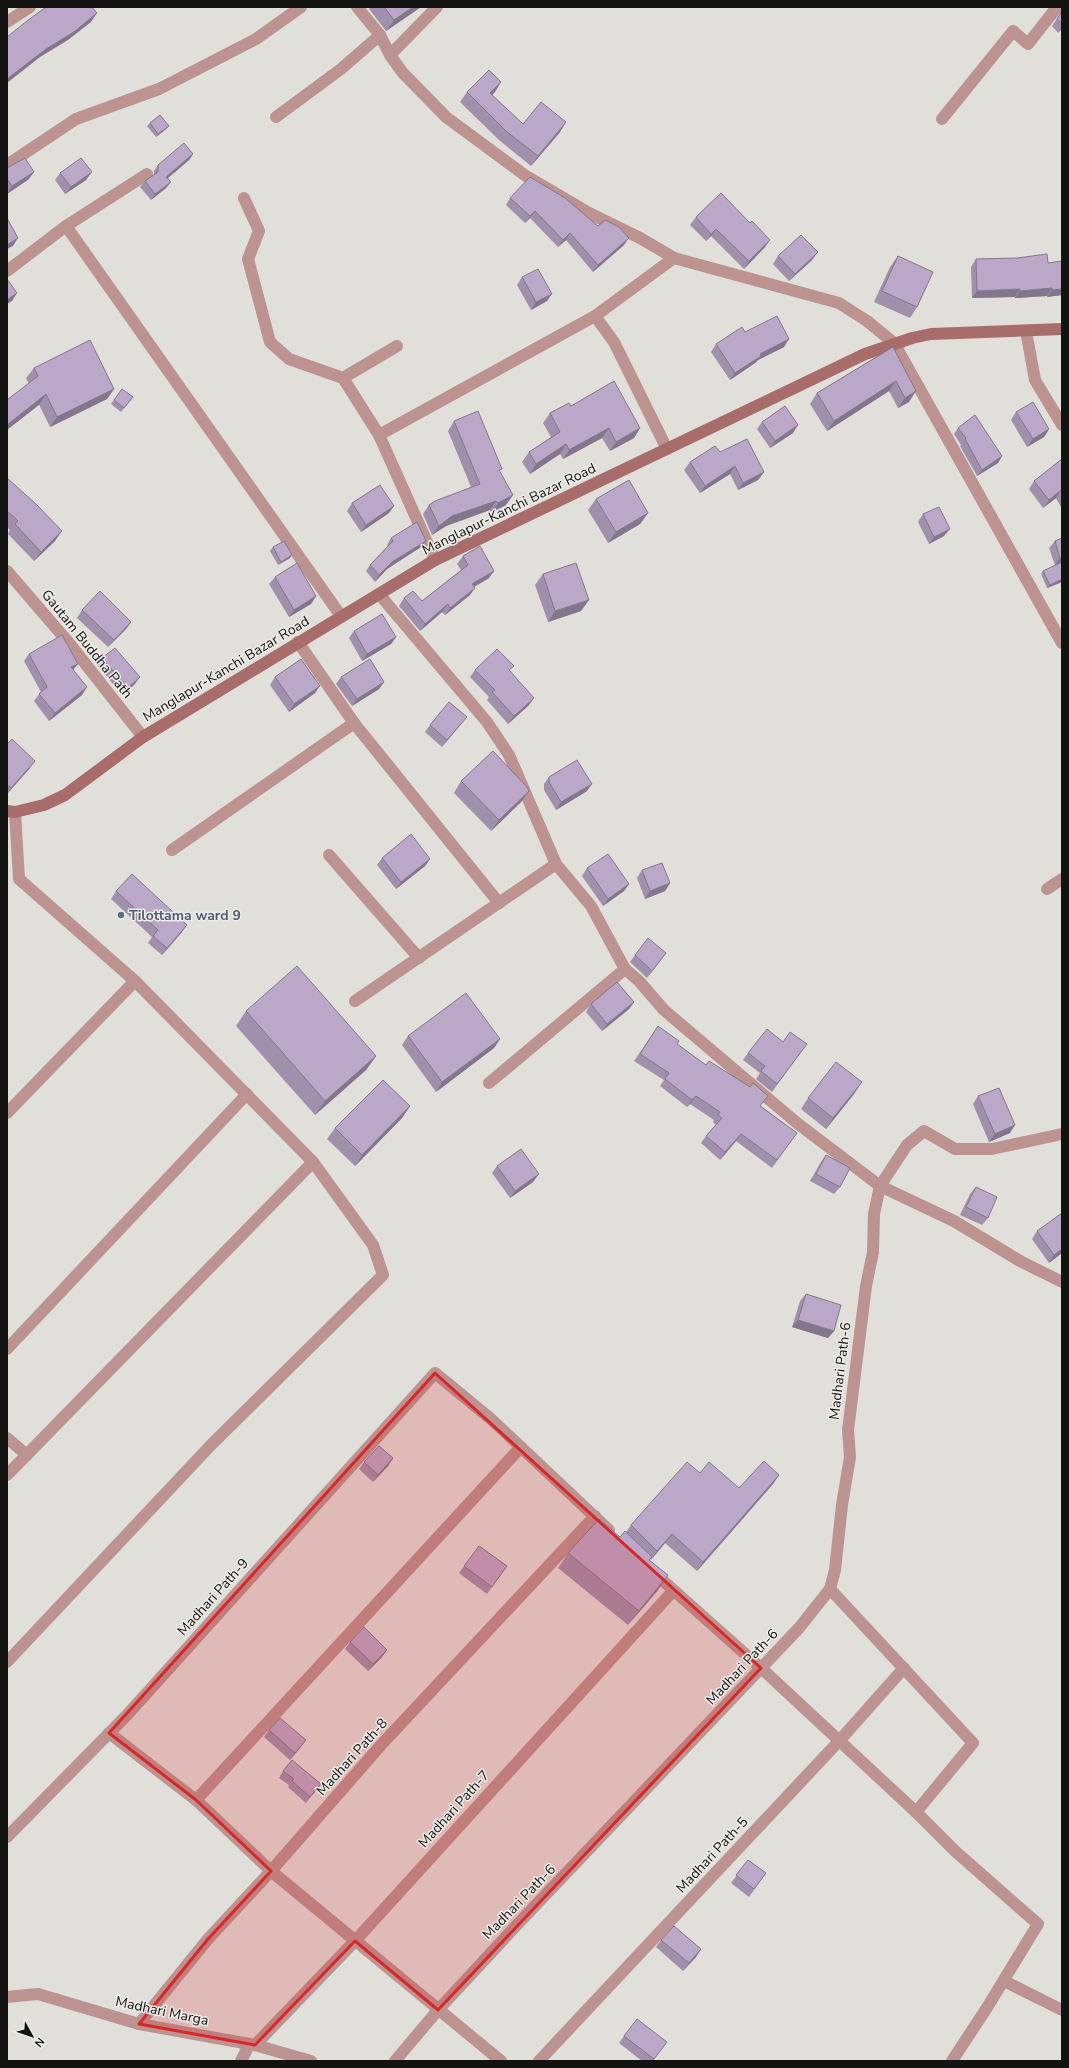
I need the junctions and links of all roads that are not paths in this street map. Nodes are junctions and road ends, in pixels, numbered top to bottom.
1 (30, 7) edge
2 (301, 7) edge
3 (357, 7) edge
4 (437, 7) edge
5 (1057, 7) edge
6 (7, 22) edge
7 (380, 36) junction
8 (390, 55) junction
9 (276, 117) dead end
10 (942, 119) dead end
11 (7, 165) edge
12 (146, 174) dead end
13 (244, 198) dead end
14 (66, 226) junction
15 (674, 258) junction
16 (7, 271) edge
17 (596, 316) junction
18 (1062, 329) edge
19 (1026, 331) junction
20 (894, 343) junction
21 (397, 346) dead end
22 (343, 378) junction
23 (1062, 425) edge
24 (379, 435) junction
25 (667, 449) junction
26 (434, 560) junction
27 (7, 571) edge
28 (379, 594) junction
29 (341, 616) junction
30 (298, 642) junction
31 (1062, 643) edge
32 (354, 723) junction
33 (143, 737) junction
34 (11, 812) edge
35 (172, 850) dead end
36 (329, 855) dead end
37 (556, 864) junction
38 (1062, 878) edge
39 (1047, 890) dead end
40 (499, 903) junction
41 (419, 958) junction
42 (625, 969) junction
43 (135, 981) junction
44 (355, 1002) dead end
45 (489, 1083) dead end
46 (247, 1094) junction
47 (7, 1113) edge
48 (1062, 1134) edge
49 (313, 1162) junction
50 (880, 1186) junction
51 (1062, 1282) edge
52 (7, 1349) edge
53 (7, 1438) edge
54 (522, 1447) junction
55 (27, 1455) junction
56 (7, 1475) edge
57 (595, 1516) junction
58 (617, 1538) edge
59 (645, 1564) edge
60 (830, 1589) junction
61 (673, 1591) junction
62 (7, 1662) edge
63 (761, 1668) junction
64 (904, 1668) junction
65 (109, 1734) junction
66 (840, 1740) junction
67 (196, 1800) junction
68 (916, 1812) junction
69 (7, 1837) edge
70 (272, 1871) junction
71 (355, 1941) junction
72 (1004, 1981) junction
73 (7, 1997) edge
74 (438, 2010) junction
75 (1062, 2010) edge
76 (139, 2024) junction
77 (252, 2045) junction
78 (241, 2061) edge
79 (311, 2061) edge
80 (395, 2061) edge
81 (501, 2061) edge
82 (539, 2061) edge
83 (952, 2061) edge

1 - 6 street
2 - 11 street
3 - 7 street
4 - 8 street
5 - 10 street
7 - 8 street
7 - 9 street
8 - 15 street
12 - 14 street
13 - 22 street
14 - 16 street
14 - 29 street
15 - 17 street
15 - 20 street
17 - 24 street
17 - 25 street
18 - 19 street, Manglapur-Kanchi Bazar Road
19 - 20 street, Manglapur-Kanchi Bazar Road
19 - 23 street
20 - 25 street, Manglapur-Kanchi Bazar Road
20 - 31 street
21 - 22 street
22 - 24 street
24 - 26 street
25 - 26 street, Manglapur-Kanchi Bazar Road
26 - 28 street, Manglapur-Kanchi Bazar Road
27 - 33 street, Gautam Buddha Path
28 - 29 street, Manglapur-Kanchi Bazar Road
28 - 37 street
29 - 30 street, Manglapur-Kanchi Bazar Road
30 - 32 street
30 - 33 street, Manglapur-Kanchi Bazar Road
32 - 35 street
32 - 40 street
33 - 34 street, Manglapur-Kanchi Bazar Road
34 - 43 street
36 - 41 street
37 - 40 street
37 - 42 street
38 - 39 street
40 - 41 street
41 - 44 street
42 - 45 street
42 - 50 street
43 - 46 street
43 - 47 street
46 - 49 street
46 - 52 street
48 - 50 street
49 - 55 street
49 - 62 street
50 - 51 street
50 - 60 street, Madhari Path-6
53 - 55 street
54 - 57 street
54 - 65 street, Madhari Path-9
54 - 67 street
55 - 56 street
57 - 58 street
57 - 70 street, Madhari Path-8
59 - 61 street
60 - 63 street, Madhari Path-6
60 - 64 street
61 - 63 street
61 - 71 street, Madhari Path-7
63 - 66 street
63 - 74 street, Madhari Path-6
64 - 66 street, Madhari Path-5
64 - 68 street
65 - 67 street
65 - 69 street, Madhari Path-9
66 - 68 street
66 - 82 street, Madhari Path-5
67 - 70 street
68 - 72 street
70 - 71 street
70 - 76 street, Madhari Path-8
71 - 74 street
71 - 77 street, Madhari Path-7
72 - 75 street
72 - 83 street
73 - 76 street, Madhari Marga
74 - 80 street, Madhari Path-6
74 - 81 street
76 - 77 street, Madhari Marga
77 - 78 street, Madhari Path-7
77 - 79 street, Madhari Marga

